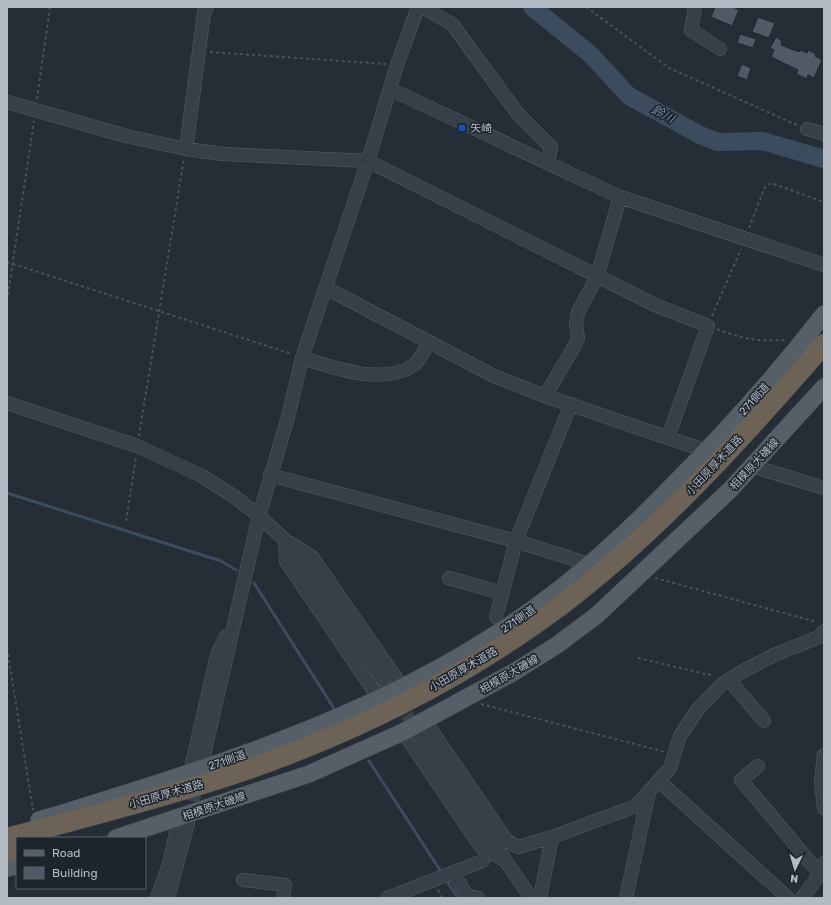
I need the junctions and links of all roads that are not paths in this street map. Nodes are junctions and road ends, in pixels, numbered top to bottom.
1 (207, 7) edge
2 (418, 7) edge
3 (422, 7) edge
4 (695, 7) edge
5 (720, 49) dead end
6 (390, 89) junction
7 (7, 102) edge
8 (808, 129) road end
9 (824, 134) edge
10 (186, 149) junction
11 (368, 161) junction
12 (548, 163) junction
13 (620, 196) junction
14 (824, 265) edge
15 (597, 277) junction
16 (326, 288) junction
17 (824, 314) edge
18 (430, 342) junction
19 (824, 344) edge
20 (302, 358) junction
21 (824, 360) edge
22 (824, 387) edge
23 (545, 396) junction
24 (7, 403) edge
25 (571, 404) junction
26 (668, 437) junction
27 (707, 451) junction
28 (752, 466) junction
29 (270, 475) junction
30 (824, 488) edge
31 (259, 516) junction
32 (285, 540) junction
33 (516, 541) junction
34 (589, 564) junction
35 (449, 578) dead end
36 (502, 593) junction
37 (496, 617) dead end
38 (235, 618) junction
39 (824, 631) edge
40 (383, 680) dead end
41 (729, 680) junction
42 (400, 683) junction
43 (376, 694) junction
44 (764, 720) dead end
45 (428, 726) junction
46 (407, 738) junction
47 (425, 743) tunnel mouth
48 (824, 755) edge
49 (203, 759) dead end
50 (758, 766) dead end
51 (190, 773) junction
52 (659, 781) junction
53 (649, 791) junction
54 (824, 803) edge
55 (184, 821) junction
56 (7, 828) edge
57 (65, 837) edge
58 (120, 837) edge
59 (552, 837) junction
60 (7, 838) edge
61 (483, 860) dead end
62 (506, 861) junction
63 (822, 869) edge
64 (446, 875) junction
65 (243, 880) dead end
66 (157, 898) edge
67 (168, 898) edge
68 (283, 898) edge
69 (387, 898) edge
70 (478, 898) edge
71 (531, 898) edge
72 (540, 898) edge
73 (626, 898) edge
74 (788, 898) edge
75 (802, 898) edge

1 - 10 street
2 - 6 street
3 - 12 street
4 - 5 street
6 - 11 street
6 - 12 street
7 - 10 street
8 - 9 street
10 - 11 street
11 - 15 street
11 - 16 street
12 - 13 street
13 - 14 street
13 - 15 street
15 - 23 street
15 - 26 street
16 - 18 street
16 - 20 street
17 - 27 main road, 271側道
18 - 20 street
18 - 23 street
19 - 60 highway, 小田原厚木道路
20 - 29 street
21 - 57 highway, 小田原厚木道路
22 - 28 main road, 相模原大磯線
23 - 25 street
24 - 31 street
25 - 26 street
25 - 33 street
26 - 27 street
27 - 34 main road, 271側道
28 - 30 street
28 - 45 main road, 相模原大磯線
29 - 31 street
29 - 33 street
31 - 32 street
31 - 38 street
32 - 40 street
32 - 42 street
32 - 43 street
33 - 34 street
33 - 36 street
34 - 42 main road, 271側道
35 - 36 street
36 - 37 street
38 - 49 street
38 - 51 street
39 - 41 street
41 - 44 street
41 - 52 street
42 - 43 main road, 271側道
43 - 51 main road, 271側道
45 - 46 main road, 相模原大磯線
45 - 59 street
46 - 55 main road, 相模原大磯線
46 - 62 street
47 - 62 street
48 - 54 street
50 - 63 street
51 - 56 main road, 271側道
52 - 53 street
52 - 74 street
53 - 59 street
53 - 73 street
55 - 58 main road, 相模原大磯線
55 - 66 street
55 - 67 street
59 - 72 street
61 - 64 street
62 - 71 street
63 - 75 street
64 - 69 street
64 - 70 street
65 - 68 street

